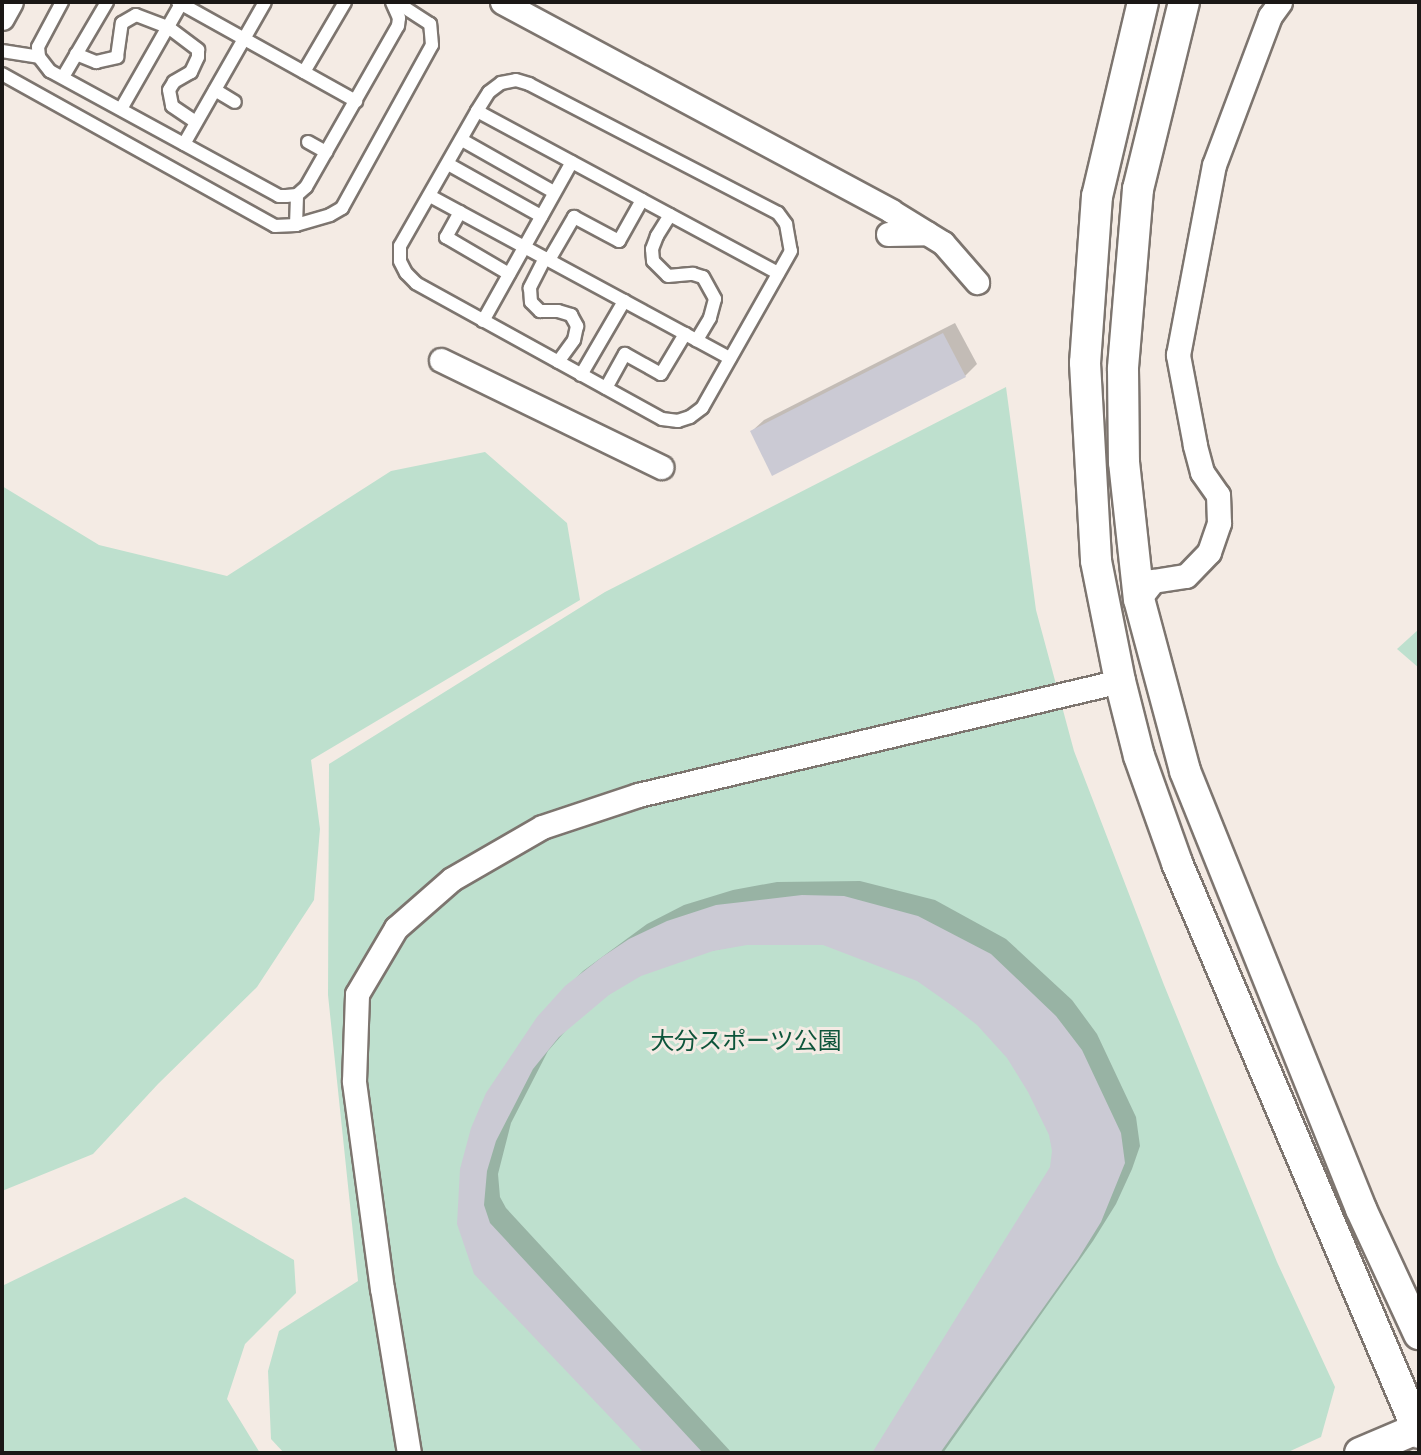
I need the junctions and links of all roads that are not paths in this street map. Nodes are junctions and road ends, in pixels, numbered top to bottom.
1 (11, 2) edge
2 (62, 2) edge
3 (107, 2) edge
4 (180, 2) edge
5 (265, 2) edge
6 (345, 2) edge
7 (394, 2) edge
8 (502, 2) edge
9 (1143, 2) edge
10 (1184, 2) edge
11 (1280, 2) edge
12 (2, 18) edge
13 (168, 27) junction
14 (244, 39) junction
15 (2, 51) edge
16 (76, 54) junction
17 (39, 57) junction
18 (304, 72) junction
19 (2, 74) edge
20 (63, 77) junction
21 (215, 90) junction
22 (356, 100) junction
23 (235, 102) dead end
24 (121, 109) junction
25 (477, 111) junction
26 (196, 122) junction
27 (462, 140) junction
28 (308, 142) dead end
29 (184, 144) junction
30 (326, 152) junction
31 (572, 162) junction
32 (448, 164) junction
33 (554, 192) junction
34 (296, 195) junction
35 (430, 195) junction
36 (642, 200) junction
37 (460, 212) junction
38 (670, 215) junction
39 (541, 216) junction
40 (296, 225) junction
41 (927, 233) junction
42 (888, 234) dead end
43 (524, 247) junction
44 (547, 259) junction
45 (778, 273) junction
46 (509, 274) junction
47 (977, 282) dead end
48 (624, 301) junction
49 (483, 321) junction
50 (691, 337) junction
51 (730, 358) junction
52 (441, 360) dead end
53 (558, 362) junction
54 (581, 375) junction
55 (606, 388) junction
56 (661, 467) dead end
57 (1139, 600) junction
58 (1120, 681) junction
59 (1419, 1334) edge
60 (1419, 1430) edge
61 (410, 1453) edge
62 (1360, 1453) edge

1 - 12 street
2 - 17 lane
3 - 16 lane
4 - 13 lane
4 - 14 lane
5 - 14 lane
6 - 18 lane
7 - 22 lane
7 - 40 lane
8 - 41 street
9 - 58 street
10 - 57 street
11 - 57 street
13 - 16 lane
13 - 24 lane
13 - 26 lane
14 - 18 lane
14 - 21 lane
15 - 17 lane
16 - 20 lane
17 - 20 lane
18 - 22 lane
19 - 40 lane
20 - 24 lane
21 - 23 lane
21 - 26 lane
22 - 30 lane
24 - 29 lane
25 - 27 lane
25 - 31 lane
25 - 45 lane
26 - 29 lane
27 - 32 lane
27 - 33 lane
28 - 30 lane
29 - 34 lane
30 - 34 lane
31 - 33 lane
31 - 36 lane
32 - 35 lane
32 - 39 lane
33 - 39 lane
34 - 40 lane
35 - 37 lane
35 - 49 lane
36 - 38 lane
36 - 44 lane
37 - 43 lane
37 - 46 lane
38 - 45 lane
38 - 50 lane
39 - 43 lane
41 - 42 street
41 - 47 street
43 - 44 lane
43 - 46 lane
44 - 48 lane
44 - 53 lane
45 - 51 lane
46 - 49 lane
48 - 50 lane
48 - 54 lane
49 - 53 lane
50 - 51 lane
50 - 55 lane
51 - 55 lane
52 - 56 street
53 - 54 lane
54 - 55 lane
57 - 59 street
58 - 60 street
58 - 61 street
60 - 62 street

